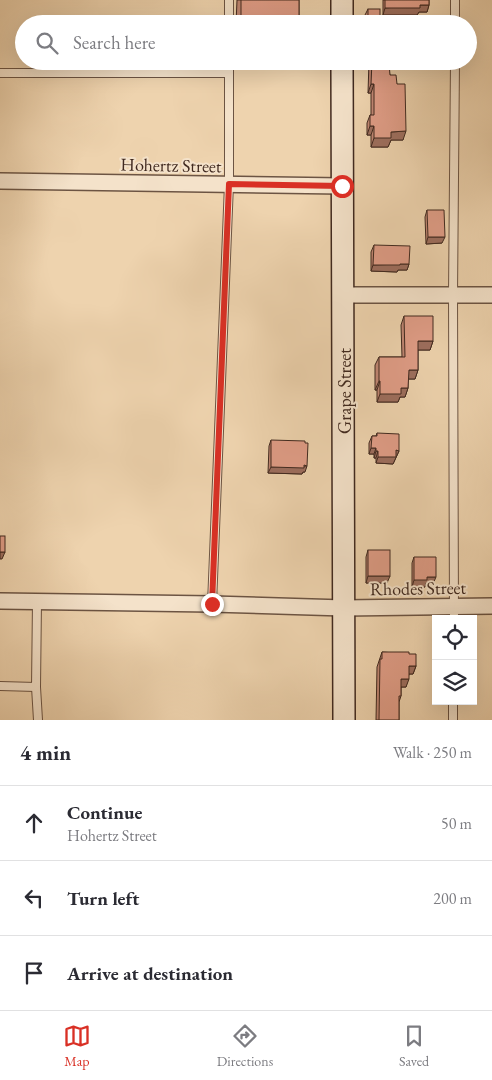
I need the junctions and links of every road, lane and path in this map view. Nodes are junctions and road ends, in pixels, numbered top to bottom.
1 (229, 0) edge
2 (342, 0) edge
3 (455, 0) edge
4 (229, 15) edge
5 (342, 15) edge
6 (455, 15) edge
7 (342, 70) edge
8 (454, 70) edge
9 (0, 73) edge
10 (229, 73) joint
11 (0, 182) edge
12 (229, 184) junction
13 (342, 186) junction
14 (344, 295) junction
15 (453, 295) junction
16 (492, 295) edge
17 (0, 601) edge
18 (36, 601) junction
19 (212, 604) junction
20 (492, 606) edge
21 (344, 608) junction
22 (454, 612) edge
23 (0, 686) edge
24 (36, 686) junction
25 (453, 705) edge
26 (38, 720) edge
27 (344, 720) edge
28 (453, 720) edge

1 - 4 lane
2 - 5 street
3 - 6 lane
7 - 13 street, Grape Street
8 - 15 lane
9 - 10 lane
10 - 12 lane
11 - 12 street, Hohertz Street
12 - 13 street, Hohertz Street
12 - 19 lane
13 - 14 street, Grape Street
14 - 15 street
14 - 21 street, Grape Street
15 - 16 street
15 - 22 lane
17 - 18 street, Rhodes Street
18 - 19 street, Rhodes Street
18 - 24 lane
19 - 21 street, Rhodes Street
20 - 22 street, Rhodes Street
21 - 22 street, Rhodes Street
21 - 27 street, Grape Street
23 - 24 lane
24 - 26 lane
25 - 28 lane

